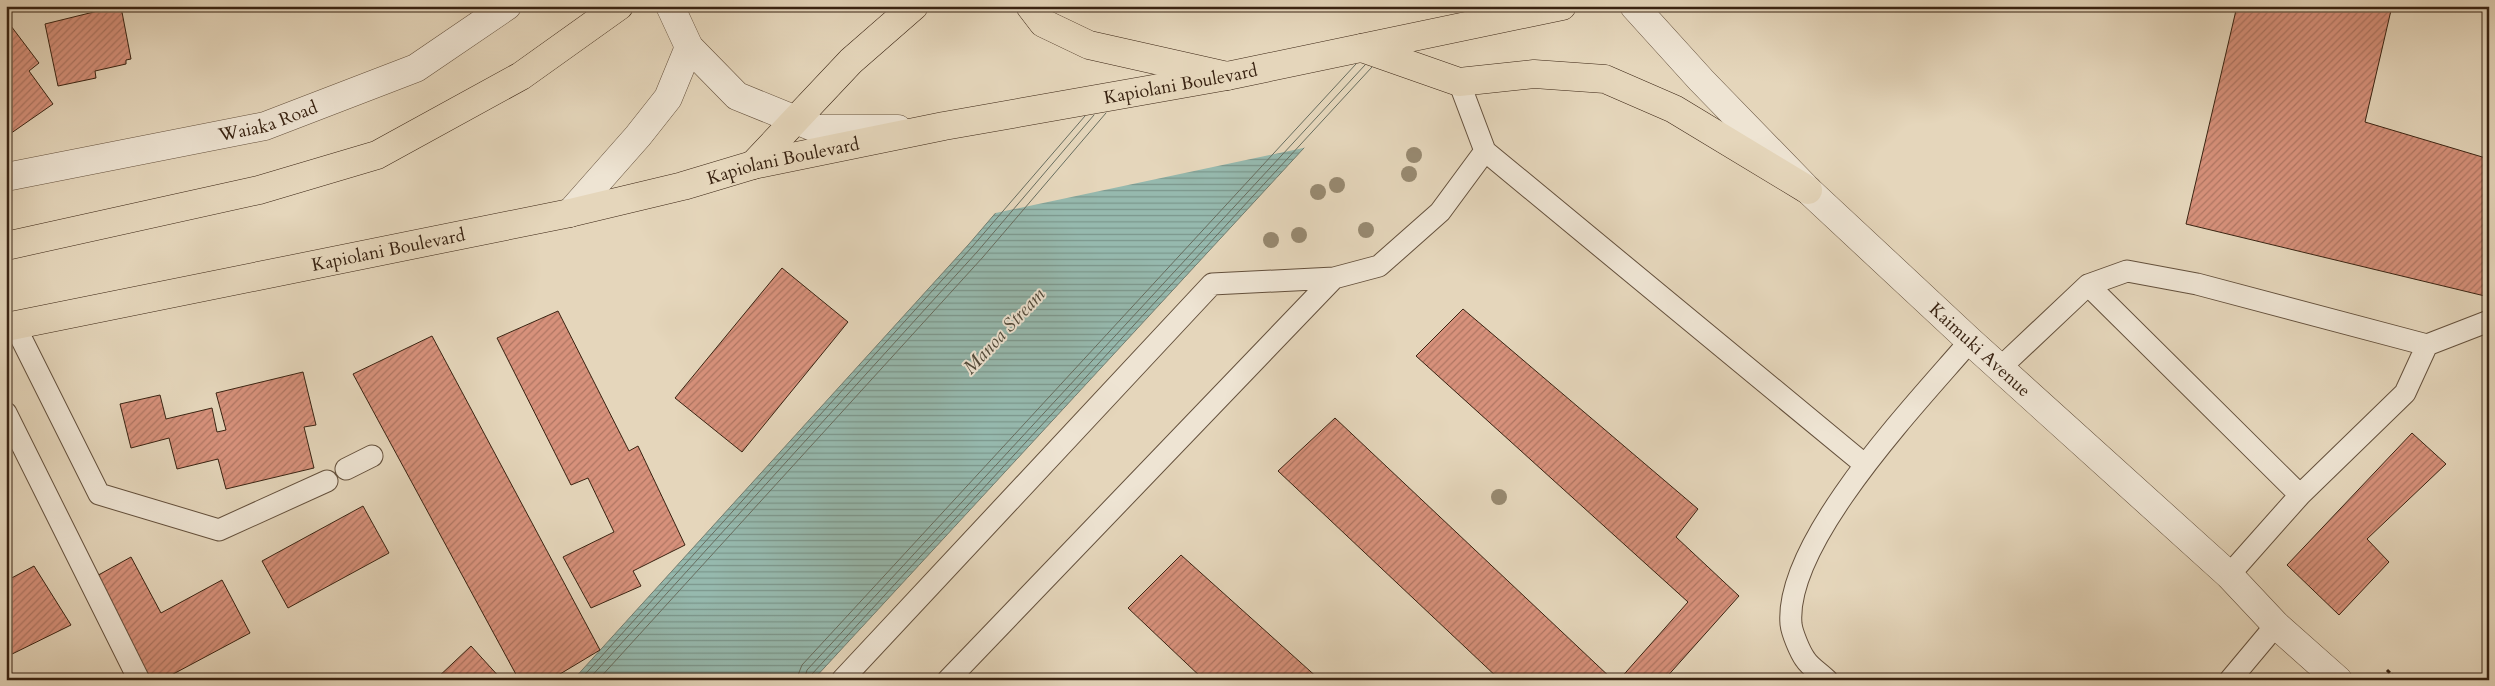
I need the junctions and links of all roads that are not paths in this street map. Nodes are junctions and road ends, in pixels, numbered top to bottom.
1 (507, 6) edge
2 (619, 6) edge
3 (670, 6) edge
4 (914, 6) edge
5 (1030, 6) edge
6 (1562, 6) edge
7 (1634, 6) edge
8 (689, 46) junction
9 (1362, 48) junction
10 (1227, 76) junction
11 (1459, 82) junction
12 (795, 120) junction
13 (932, 128) junction
14 (1485, 151) junction
15 (753, 165) junction
16 (6, 177) edge
17 (1808, 190) junction
18 (570, 214) junction
19 (6, 246) edge
20 (1334, 278) junction
21 (2088, 285) junction
22 (2489, 321) edge
23 (11, 326) edge
24 (1970, 341) junction
25 (2427, 345) junction
26 (2000, 368) junction
27 (6, 413) edge
28 (372, 456) dead end
29 (1864, 464) junction
30 (346, 469) dead end
31 (327, 481) dead end
32 (2300, 495) junction
33 (2229, 575) junction
34 (2276, 624) junction
35 (139, 680) edge
36 (842, 680) edge
37 (948, 680) edge
38 (1827, 680) edge
39 (2230, 680) edge
40 (2338, 680) edge

1 - 16 street, Waiaka Road
2 - 19 main road
3 - 8 street
4 - 12 main road
5 - 10 main road
6 - 9 main road, Kapiolani Boulevard
7 - 17 street, Kaimuki Avenue
8 - 12 street
8 - 18 street
9 - 10 main road, Kapiolani Boulevard
9 - 11 main road
10 - 13 main road, Kapiolani Boulevard
11 - 14 lane
11 - 17 main road
12 - 13 street
12 - 15 main road
13 - 15 main road, Kapiolani Boulevard
14 - 20 lane
14 - 29 lane
15 - 18 main road, Kapiolani Boulevard
17 - 24 street, Kaimuki Avenue
18 - 23 main road, Kapiolani Boulevard
20 - 36 lane
20 - 37 lane
21 - 25 lane
21 - 26 lane
21 - 32 lane
22 - 25 lane
23 - 31 lane
24 - 26 street, Kaimuki Avenue
24 - 29 lane
25 - 32 lane
26 - 33 street, Kaimuki Avenue
27 - 35 lane
28 - 30 lane
29 - 38 lane
32 - 33 lane
33 - 34 street, Kaimuki Avenue
34 - 39 lane
34 - 40 street, Kaimuki Avenue

